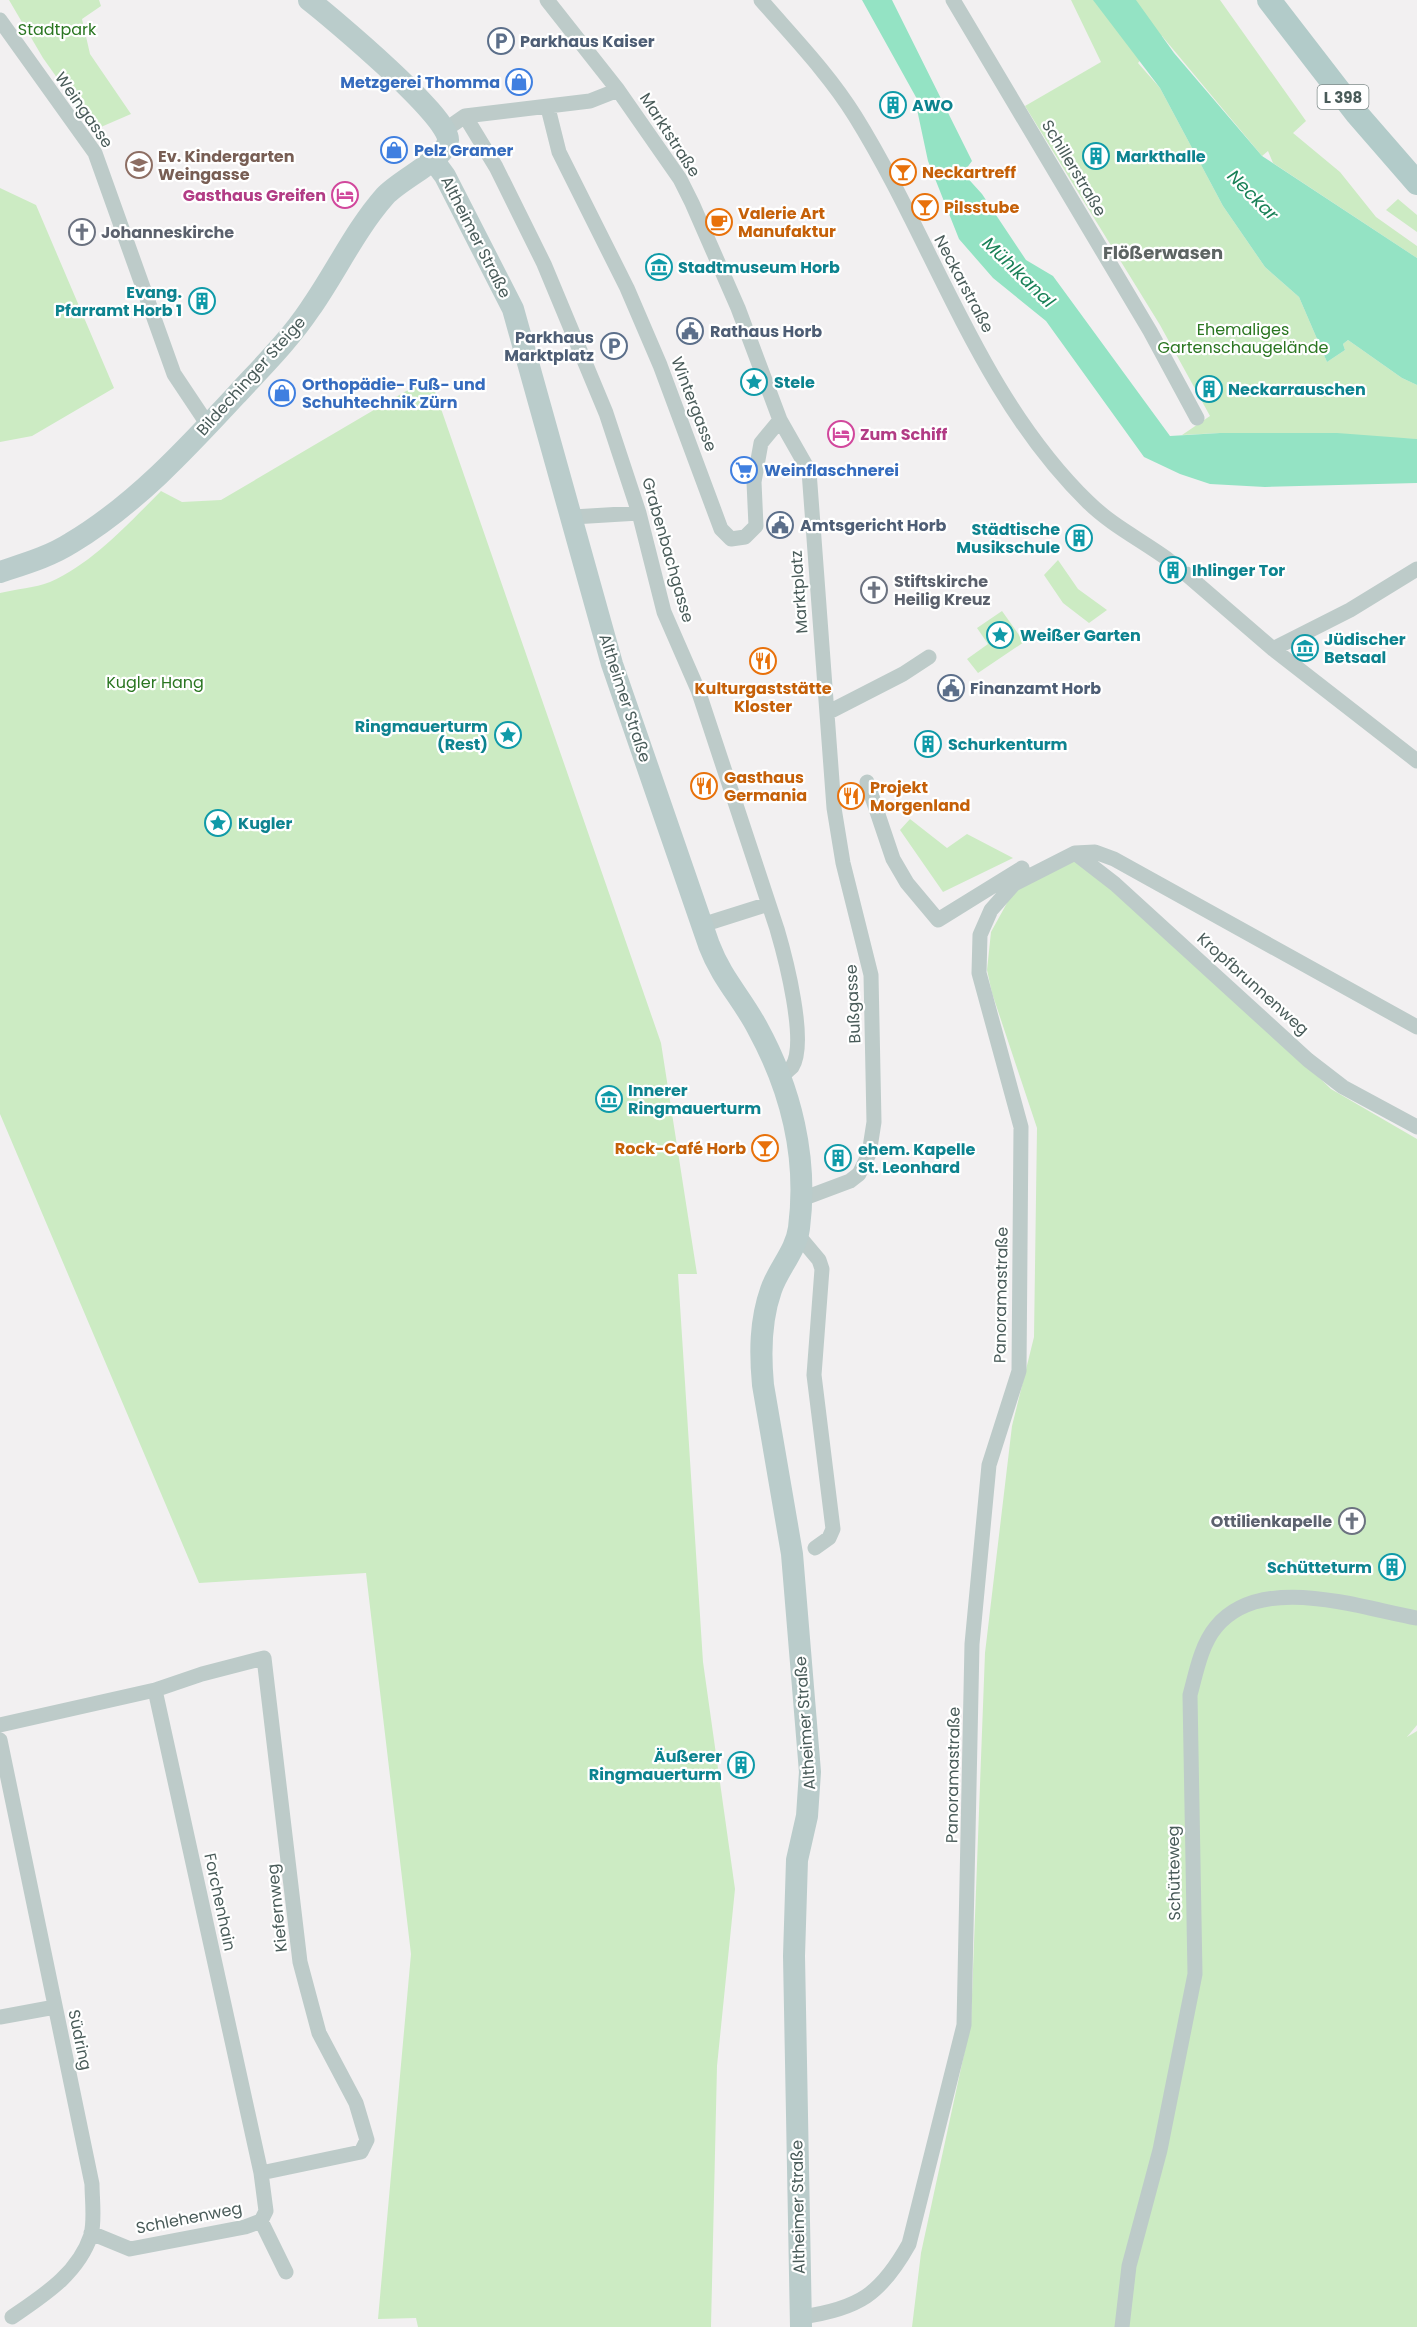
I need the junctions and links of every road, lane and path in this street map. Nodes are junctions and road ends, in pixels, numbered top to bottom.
1 (309, 0) edge
2 (547, 0) edge
3 (761, 0) edge
4 (953, 0) edge
5 (1269, 0) edge
6 (0, 20) edge
7 (618, 90) junction
8 (548, 108) junction
9 (465, 116) junction
10 (445, 130) junction
11 (434, 161) junction
12 (1415, 179) edge
13 (706, 234) joint
14 (1197, 418) dead end
15 (780, 420) junction
16 (208, 425) junction
17 (639, 513) junction
18 (573, 517) junction
19 (1166, 558) tunnel mouth
20 (1417, 569) edge
21 (0, 572) edge
22 (1186, 574) tunnel mouth
23 (1274, 649) junction
24 (929, 657) dead end
25 (828, 713) junction
26 (828, 734) joint
27 (1417, 761) edge
28 (867, 782) dead end
29 (1075, 853) junction
30 (1048, 867) junction
31 (768, 904) junction
32 (702, 925) junction
33 (1417, 1027) edge
34 (781, 1076) junction
35 (1417, 1127) edge
36 (802, 1199) junction
37 (798, 1235) junction
38 (814, 1548) dead end
39 (1417, 1618) edge
40 (155, 1690) junction
41 (0, 1725) edge
42 (0, 1740) edge
43 (55, 2007) junction
44 (0, 2017) edge
45 (261, 2174) junction
46 (261, 2221) junction
47 (91, 2233) junction
48 (286, 2272) dead end
49 (12, 2317) dead end
50 (801, 2322) edge
51 (1122, 2327) edge

1 - 10 street
2 - 7 street
3 - 19 street, Neckarstraße
4 - 14 street, Schillerstraße
5 - 12 main road, L 398
6 - 16 street, Weingasse
7 - 8 street, Marktstraße
7 - 13 street, Marktstraße
8 - 9 street, Marktstraße
8 - 15 street, Wintergasse
9 - 10 street, Marktstraße
9 - 17 street, Grabenbachgasse
10 - 11 street
11 - 16 street, Bildechinger Steige
11 - 18 street, Altheimer Straße
13 - 15 street, Marktplatz
15 - 25 street, Marktplatz
16 - 21 street, Bildechinger Steige
17 - 18 street
17 - 31 street, Grabenbachgasse
18 - 32 street, Altheimer Straße
20 - 23 street
22 - 23 street
23 - 27 street
24 - 25 street
25 - 26 street, Marktplatz
26 - 36 street, Bußgasse
28 - 30 street
29 - 30 street, Panoramastraße
29 - 33 street
29 - 35 street, Kropfbrunnenweg
30 - 50 street, Panoramastraße
31 - 32 street
31 - 34 street, Grabenbachgasse
32 - 34 street, Altheimer Straße
34 - 36 street, Altheimer Straße
36 - 37 street, Altheimer Straße
37 - 38 street
37 - 50 street, Altheimer Straße
39 - 51 street, Schütteweg
40 - 41 street
40 - 45 street, Forchenhain
40 - 45 street, Kiefernweg
42 - 43 street, Südring
43 - 44 street
43 - 47 street, Südring
45 - 46 street, Forchenhain
46 - 47 street, Schlehenweg
46 - 48 street
47 - 49 street, Südring

